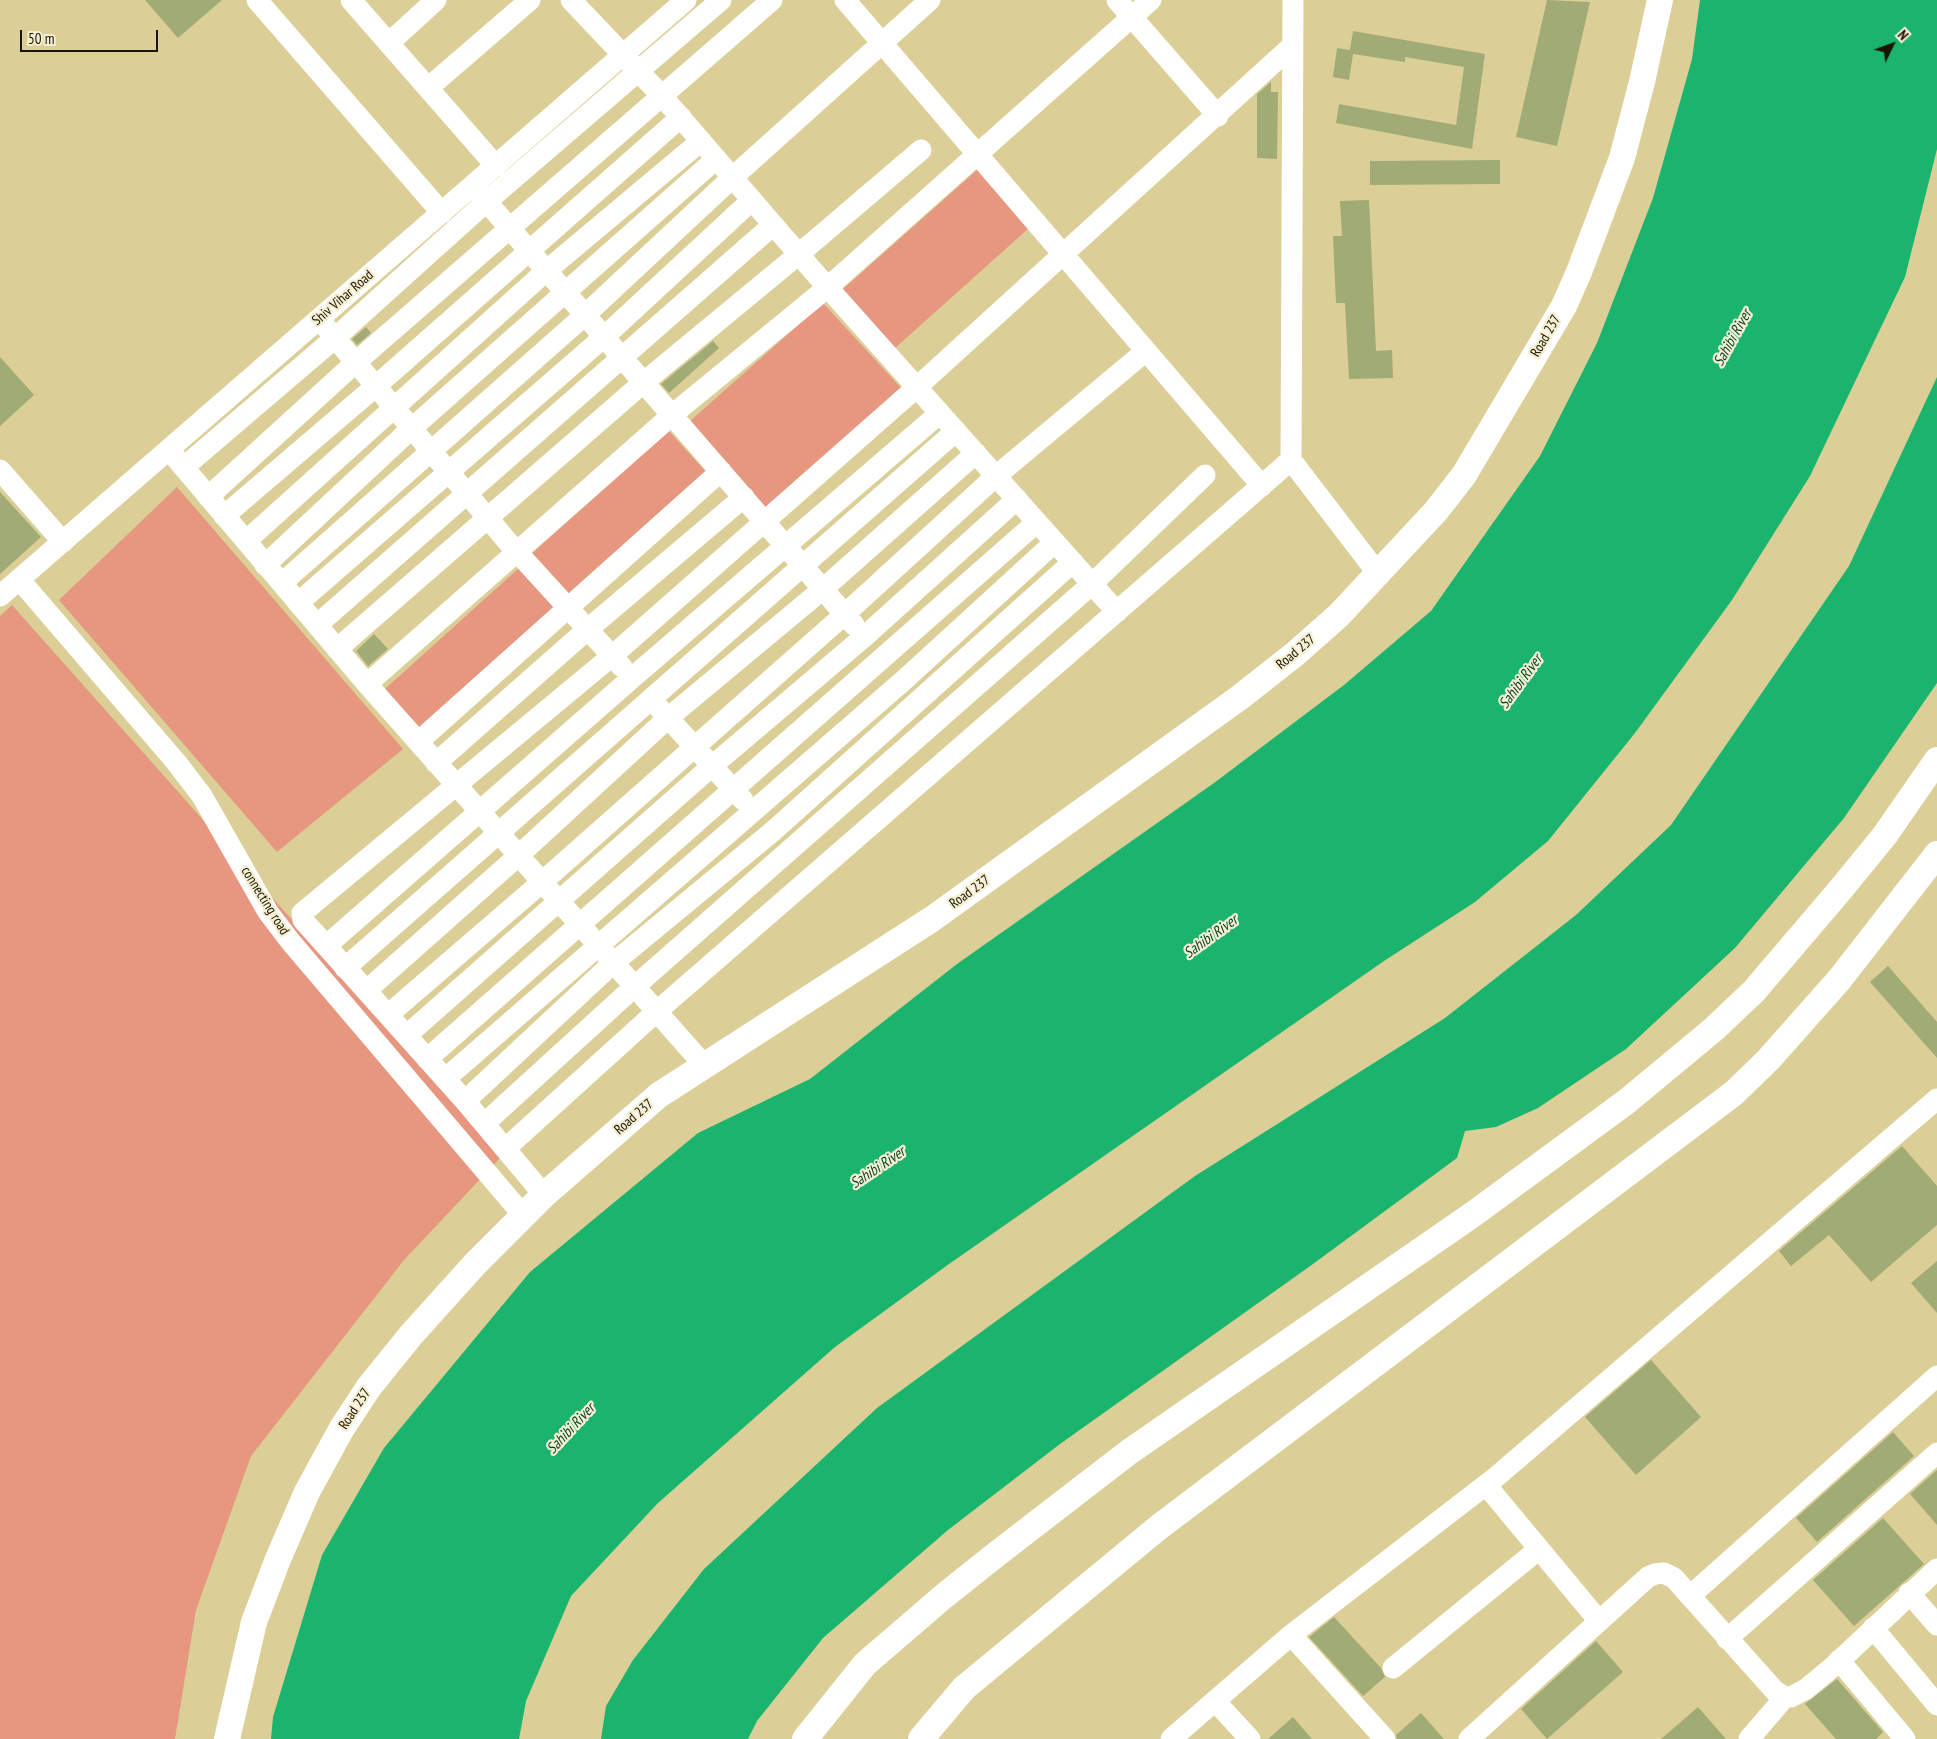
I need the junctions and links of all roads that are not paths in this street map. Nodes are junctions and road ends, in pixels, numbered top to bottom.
1 (257, 0) edge
2 (436, 0) edge
3 (530, 0) edge
4 (571, 0) edge
5 (686, 0) edge
6 (721, 0) edge
7 (772, 0) edge
8 (846, 0) edge
9 (930, 0) edge
10 (1117, 0) edge
11 (1150, 0) edge
12 (1293, 0) edge
13 (1660, 0) edge
14 (357, 2) edge
15 (1132, 17) junction
16 (882, 42) junction
17 (389, 43) junction
18 (1292, 46) junction
19 (621, 55) junction
20 (637, 71) junction
21 (428, 88) junction
22 (662, 96) junction
23 (1218, 116) junction
24 (681, 117) junction
25 (701, 141) junction
26 (921, 150) dead end
27 (976, 153) junction
28 (716, 159) junction
29 (496, 166) junction
30 (733, 177) junction
31 (480, 194) junction
32 (752, 200) junction
33 (442, 213) junction
34 (773, 224) junction
35 (509, 228) junction
36 (528, 250) junction
37 (1062, 253) junction
38 (799, 254) junction
39 (546, 271) junction
40 (828, 287) junction
41 (566, 293) junction
42 (584, 315) junction
43 (319, 319) junction
44 (604, 337) junction
45 (335, 338) junction
46 (1146, 351) junction
47 (622, 357) junction
48 (356, 362) junction
49 (644, 382) junction
50 (376, 386) junction
51 (917, 387) junction
52 (394, 407) junction
53 (940, 414) junction
54 (672, 415) junction
55 (412, 428) junction
56 (956, 431) junction
57 (169, 450) junction
58 (430, 450) junction
59 (976, 453) junction
60 (1291, 460) junction
61 (184, 467) junction
62 (0, 470) edge
63 (448, 471) junction
64 (721, 471) junction
65 (1205, 475) dead end
66 (996, 476) junction
67 (1262, 486) junction
68 (466, 492) junction
69 (208, 497) junction
70 (744, 497) junction
71 (1017, 499) junction
72 (224, 516) junction
73 (489, 519) junction
74 (764, 520) junction
75 (1037, 522) junction
76 (246, 541) junction
77 (63, 542) junction
78 (1055, 542) junction
79 (785, 545) junction
80 (517, 551) junction
81 (1073, 562) junction
82 (266, 565) junction
83 (803, 566) junction
84 (1379, 574) junction
85 (20, 579) junction
86 (282, 584) junction
87 (1092, 584) junction
88 (823, 590) junction
89 (0, 596) edge
90 (298, 603) junction
91 (568, 607) junction
92 (1117, 612) junction
93 (845, 614) junction
94 (317, 625) junction
95 (588, 629) junction
96 (864, 637) junction
97 (337, 649) junction
98 (612, 656) junction
99 (883, 658) junction
100 (632, 678) junction
101 (903, 681) junction
102 (367, 684) junction
103 (651, 698) junction
104 (920, 701) junction
105 (668, 718) junction
106 (938, 721) junction
107 (418, 742) junction
108 (695, 747) junction
109 (960, 748) junction
110 (1937, 760) edge
111 (436, 763) junction
112 (712, 766) junction
113 (456, 786) junction
114 (733, 790) junction
115 (753, 811) junction
116 (480, 813) junction
117 (772, 832) junction
118 (498, 833) junction
119 (789, 851) junction
120 (1937, 854) edge
121 (518, 856) junction
122 (812, 876) junction
123 (541, 883) junction
124 (559, 903) junction
125 (578, 925) junction
126 (326, 946) junction
127 (597, 946) junction
128 (612, 964) junction
129 (345, 968) junction
130 (634, 988) junction
131 (367, 990) junction
132 (655, 1013) junction
133 (389, 1014) junction
134 (407, 1036) junction
135 (427, 1059) junction
136 (704, 1065) junction
137 (445, 1079) junction
138 (1937, 1099) edge
139 (465, 1100) junction
140 (485, 1123) junction
141 (506, 1148) junction
142 (544, 1195) junction
143 (523, 1215) junction
144 (1937, 1376) edge
145 (1937, 1453) edge
146 (1486, 1486) junction
147 (1539, 1549) junction
148 (1937, 1569) edge
149 (1909, 1593) junction
150 (1690, 1596) junction
151 (1599, 1621) junction
152 (1937, 1625) edge
153 (1873, 1628) junction
154 (1292, 1635) junction
155 (1727, 1639) junction
156 (1839, 1660) junction
157 (1393, 1668) dead end
158 (1785, 1697) junction
159 (1215, 1701) junction
160 (1937, 1706) edge
161 (1756, 1737) edge
162 (227, 1739) edge
163 (805, 1739) edge
164 (921, 1739) edge
165 (1171, 1739) edge
166 (1250, 1739) edge
167 (1385, 1739) edge
168 (1469, 1739) edge
169 (1905, 1739) edge

1 - 33 street
2 - 17 street
3 - 21 street
4 - 19 street
5 - 19 street, Shiv Vihar Road
6 - 20 street
7 - 22 street
8 - 16 street
9 - 16 street
10 - 15 street
11 - 15 street
12 - 18 street
13 - 84 street, Road 237
14 - 17 street
15 - 23 street
15 - 27 street
16 - 27 street
16 - 30 street
17 - 21 street
18 - 23 street
18 - 60 street
19 - 20 street
19 - 29 street, Shiv Vihar Road
20 - 22 street
20 - 31 street
21 - 29 street
22 - 24 street
22 - 35 street
23 - 37 street
24 - 25 street
24 - 36 street
25 - 28 street
25 - 39 street
26 - 38 street
27 - 37 street
27 - 40 street
28 - 30 street
28 - 41 street
29 - 31 street, Shiv Vihar Road
30 - 32 street
30 - 42 street
31 - 33 street, Shiv Vihar Road
31 - 35 street
31 - 45 street
32 - 34 street
32 - 44 street
33 - 43 street, Shiv Vihar Road
34 - 38 street
34 - 47 street
35 - 36 street
35 - 48 street
36 - 39 street
36 - 50 street
37 - 46 street
37 - 51 street
38 - 40 street
38 - 49 street
39 - 41 street
39 - 52 street
40 - 51 street
40 - 54 street
41 - 42 street
41 - 55 street
42 - 44 street
42 - 58 street
43 - 45 street
43 - 57 street, Shiv Vihar Road
44 - 47 street
44 - 63 street
45 - 48 street
45 - 61 street
46 - 66 street
46 - 67 street
47 - 49 street
47 - 68 street
48 - 50 street
48 - 69 street
49 - 54 street
49 - 73 street
50 - 52 street
50 - 72 street
51 - 53 street
51 - 74 street
52 - 55 street
52 - 76 street
53 - 56 street
53 - 79 street
54 - 64 street
54 - 80 street
55 - 58 street
55 - 82 street
56 - 59 street
56 - 83 street
57 - 61 street
57 - 77 street, Shiv Vihar Road
58 - 63 street
58 - 86 street
59 - 66 street
59 - 88 street
60 - 67 street
60 - 84 street
61 - 69 street
62 - 77 street
63 - 68 street
63 - 90 street
64 - 70 street
64 - 91 street
65 - 87 street
66 - 71 street
66 - 93 street
67 - 92 street
68 - 73 street
68 - 94 street
69 - 72 street
70 - 74 street
70 - 95 street
71 - 75 street
71 - 96 street
72 - 76 street
73 - 80 street
73 - 97 street
74 - 79 street
74 - 98 street
75 - 78 street
75 - 99 street
76 - 82 street
77 - 85 street, Shiv Vihar Road
78 - 81 street
78 - 101 street
79 - 83 street
79 - 100 street
80 - 91 street
80 - 102 street
81 - 87 street
81 - 104 street
82 - 86 street
83 - 88 street
83 - 103 street
84 - 136 street, Road 237
85 - 89 street, Shiv Vihar Road
85 - 143 street, connecting road
86 - 90 street
87 - 92 street
87 - 106 street
88 - 93 street
88 - 105 street
90 - 94 street
91 - 95 street
91 - 107 street
92 - 109 street
93 - 96 street
93 - 108 street
94 - 97 street
95 - 98 street
95 - 111 street
96 - 99 street
96 - 112 street
97 - 102 street
98 - 100 street
98 - 113 street
99 - 101 street
99 - 114 street
100 - 103 street
100 - 116 street
101 - 104 street
101 - 115 street
102 - 107 street
103 - 105 street
103 - 118 street
104 - 106 street
104 - 117 street
105 - 108 street
105 - 121 street
106 - 109 street
106 - 119 street
107 - 111 street
108 - 112 street
108 - 123 street
109 - 122 street
110 - 163 street
111 - 113 street
112 - 114 street
112 - 124 street
113 - 116 street
113 - 126 street
114 - 115 street
114 - 125 street
115 - 117 street
115 - 127 street
116 - 118 street
116 - 126 street
117 - 119 street
117 - 128 street
118 - 121 street
118 - 129 street
119 - 122 street
119 - 130 street
120 - 164 street
121 - 123 street
121 - 131 street
122 - 132 street
123 - 124 street
123 - 133 street
124 - 125 street
124 - 134 street
125 - 127 street
125 - 135 street
126 - 129 street
127 - 128 street
127 - 137 street
128 - 130 street
128 - 139 street
129 - 131 street
130 - 132 street
130 - 140 street
131 - 133 street
132 - 136 street
132 - 141 street
133 - 134 street
134 - 135 street
135 - 137 street
136 - 142 street, Road 237
137 - 139 street
138 - 146 street
139 - 140 street
140 - 141 street
141 - 142 street
142 - 143 street, Road 237
143 - 162 street, Road 237
144 - 150 street
145 - 155 street
146 - 147 street
146 - 154 street
147 - 151 street
147 - 157 street
148 - 149 street
149 - 152 street
149 - 153 street
150 - 151 street
150 - 155 street
151 - 168 street
153 - 156 street
153 - 160 street
154 - 159 street
154 - 167 street
155 - 158 street
156 - 158 street
156 - 169 street
158 - 161 street
159 - 165 street
159 - 166 street

